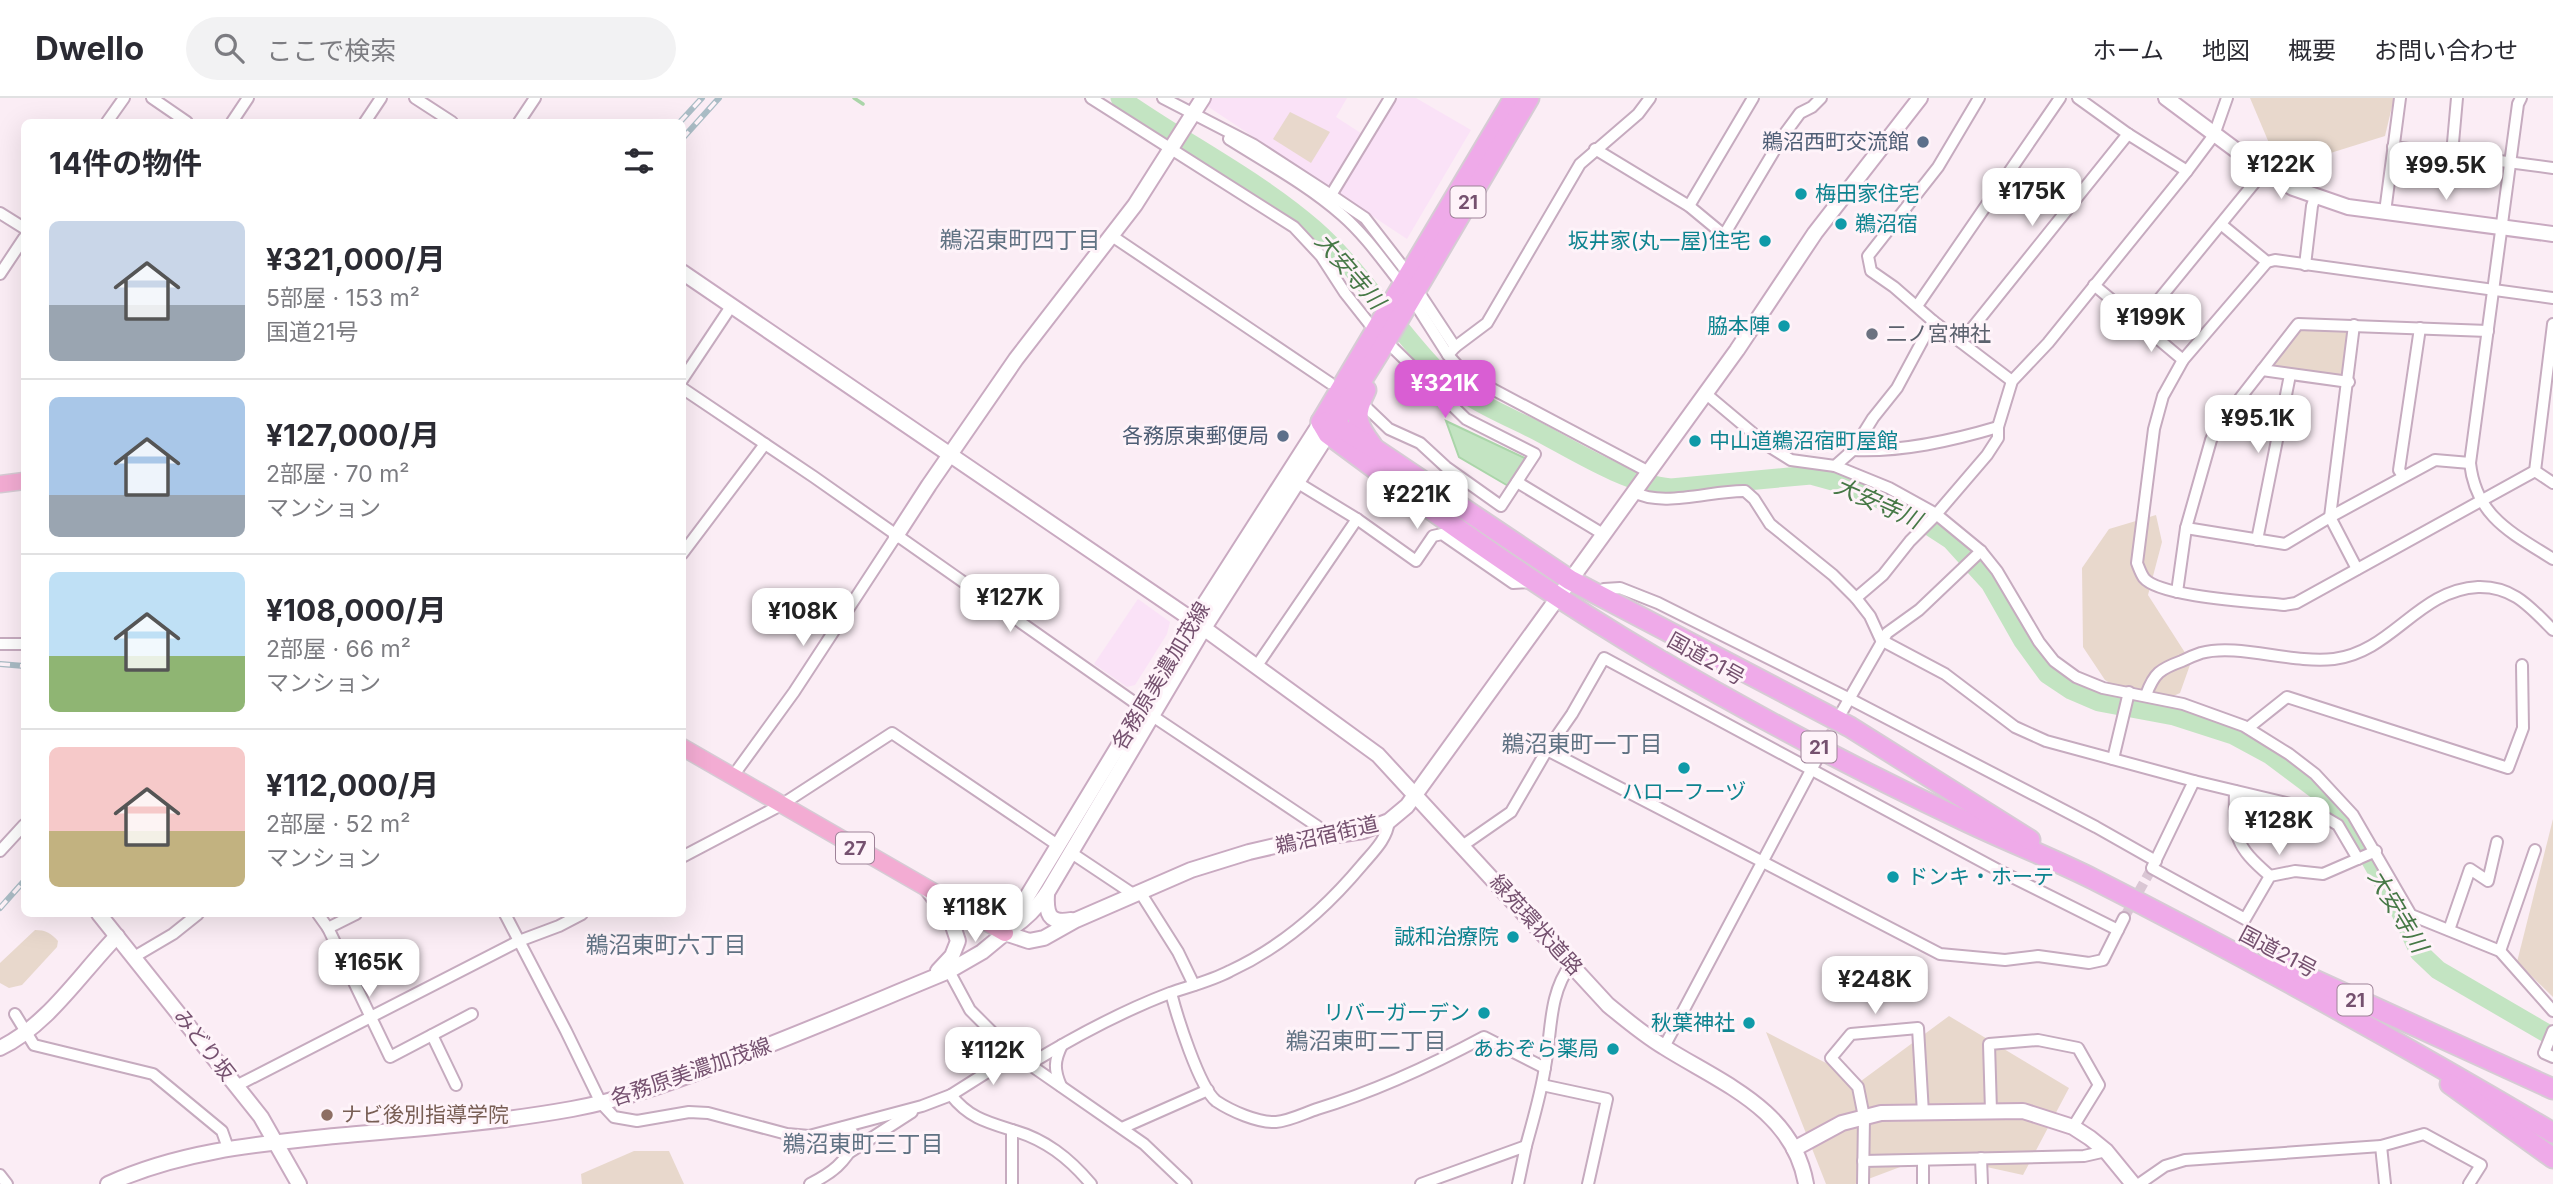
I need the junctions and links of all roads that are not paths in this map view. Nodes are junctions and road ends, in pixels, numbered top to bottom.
1 (124, 98) edge
2 (152, 98) edge
3 (248, 98) edge
4 (382, 98) edge
5 (415, 98) edge
6 (535, 98) edge
7 (1091, 98) edge
8 (1163, 98) edge
9 (1203, 98) edge
10 (1390, 98) edge
11 (1514, 98) edge
12 (1530, 98) edge
13 (1650, 98) edge
14 (1753, 98) edge
15 (1821, 98) edge
16 (1920, 98) edge
17 (1979, 98) edge
18 (2060, 98) edge
19 (2078, 98) edge
20 (2166, 98) edge
21 (2227, 98) edge
22 (2400, 98) edge
23 (2457, 98) edge
24 (2521, 98) edge
25 (1192, 116) junction
26 (109, 119) edge
27 (183, 119) edge
28 (234, 119) edge
29 (367, 119) edge
30 (447, 119) edge
31 (521, 119) edge
32 (1212, 123) junction
33 (2128, 134) junction
34 (2214, 135) junction
35 (1172, 147) junction
36 (2393, 147) junction
37 (1595, 149) junction
38 (2452, 154) junction
39 (2510, 163) junction
40 (2553, 168) edge
41 (2187, 171) junction
42 (2264, 171) junction
43 (1331, 195) junction
44 (2315, 197) junction
45 (1689, 206) junction
46 (2385, 212) junction
47 (0, 213) edge
48 (2222, 225) junction
49 (21, 226) edge
50 (2502, 227) junction
51 (2553, 234) edge
52 (1112, 236) junction
53 (21, 242) edge
54 (2267, 262) junction
55 (2305, 265) junction
56 (0, 274) edge
57 (686, 275) edge
58 (2094, 285) junction
59 (1407, 291) junction
60 (2493, 291) junction
61 (2553, 298) edge
62 (732, 305) junction
63 (1917, 306) junction
64 (1933, 321) junction
65 (2139, 324) junction
66 (2354, 324) junction
67 (2553, 324) edge
68 (2420, 328) junction
69 (2488, 331) junction
70 (1382, 336) junction
71 (1961, 342) junction
72 (1451, 351) junction
73 (2183, 360) junction
74 (2262, 370) junction
75 (686, 374) edge
76 (2290, 375) junction
77 (2012, 382) junction
78 (2349, 382) junction
79 (1330, 383) dead end
80 (686, 391) edge
81 (1705, 393) junction
82 (1367, 408) dead end
83 (1328, 427) junction
84 (1998, 427) junction
85 (765, 444) junction
86 (1375, 449) junction
87 (1853, 450) junction
88 (950, 453) junction
89 (2470, 463) junction
90 (1835, 466) junction
91 (2535, 471) junction
92 (1648, 474) junction
93 (2403, 476) junction
94 (21, 481) edge
95 (1517, 482) junction
96 (1298, 483) junction
97 (2553, 483) edge
98 (0, 484) edge
99 (1635, 491) junction
100 (2482, 502) junction
101 (1935, 516) junction
102 (2330, 517) junction
103 (1357, 519) junction
104 (2186, 528) junction
105 (1603, 534) junction
106 (896, 536) junction
107 (2257, 540) junction
108 (686, 549) edge
109 (1979, 553) junction
110 (2553, 559) edge
111 (2357, 569) junction
112 (1570, 580) junction
113 (1534, 582) junction
114 (1596, 593) junction
115 (2177, 593) junction
116 (1557, 598) junction
117 (1856, 598) junction
118 (1199, 624) junction
119 (2553, 630) edge
120 (1881, 640) junction
121 (21, 643) edge
122 (0, 644) edge
123 (1660, 660) junction
124 (2522, 665) dead end
125 (1255, 667) junction
126 (1648, 682) junction
127 (2146, 695) junction
128 (2128, 696) junction
129 (1848, 698) junction
130 (1146, 711) junction
131 (1840, 715) tunnel mouth
132 (2248, 728) junction
133 (686, 749) edge
134 (1546, 750) junction
135 (2113, 759) junction
136 (1814, 764) junction
137 (733, 776) junction
138 (2194, 781) junction
139 (2235, 791) junction
140 (1414, 796) junction
141 (781, 805) junction
142 (1389, 821) junction
143 (21, 828) edge
144 (1323, 837) junction
145 (2497, 842) dead end
146 (1462, 846) junction
147 (1065, 849) junction
148 (2535, 850) dead end
149 (0, 851) edge
150 (2376, 851) junction
151 (686, 855) edge
152 (2358, 859) junction
153 (1763, 861) junction
154 (2155, 861) junction
155 (2270, 876) junction
156 (2090, 877) junction
157 (928, 890) junction
158 (1046, 893) junction
159 (1136, 893) junction
160 (2158, 913) junction
161 (101, 917) edge
162 (194, 917) edge
163 (320, 917) edge
164 (350, 917) edge
165 (507, 917) edge
166 (576, 917) edge
167 (2124, 918) tunnel mouth
168 (1076, 919) junction
169 (328, 928) junction
170 (2118, 930) junction
171 (2449, 930) junction
172 (1005, 933) junction
173 (117, 936) junction
174 (519, 941) junction
175 (2500, 951) junction
176 (134, 957) junction
177 (1571, 964) junction
178 (949, 971) junction
179 (919, 983) junction
180 (1194, 985) junction
181 (1171, 993) junction
182 (2553, 1011) edge
183 (15, 1014) dead end
184 (472, 1014) dead end
185 (369, 1016) junction
186 (2553, 1031) edge
187 (25, 1033) junction
188 (432, 1035) junction
189 (1062, 1045) junction
190 (1664, 1047) junction
191 (0, 1048) edge
192 (1013, 1053) junction
193 (2419, 1054) junction
194 (2549, 1055) edge
195 (1028, 1065) junction
196 (1545, 1068) junction
197 (456, 1085) dead end
198 (1542, 1085) junction
199 (236, 1086) junction
200 (1062, 1088) junction
201 (2553, 1089) edge
202 (1208, 1090) junction
203 (951, 1094) junction
204 (601, 1103) junction
205 (922, 1105) junction
206 (1991, 1111) junction
207 (1923, 1113) junction
208 (878, 1117) junction
209 (1864, 1117) junction
210 (844, 1126) junction
211 (2073, 1127) junction
212 (1122, 1128) junction
213 (886, 1129) junction
214 (1012, 1130) junction
215 (2553, 1133) edge
216 (275, 1142) junction
217 (1526, 1146) junction
218 (2381, 1146) junction
219 (228, 1148) junction
220 (1794, 1149) junction
221 (2106, 1150) junction
222 (850, 1152) junction
223 (1981, 1158) junction
224 (2553, 1158) edge
225 (1923, 1160) junction
226 (1863, 1161) junction
227 (0, 1175) edge
228 (134, 1178) edge
229 (8, 1184) edge
230 (108, 1184) edge
231 (299, 1184) edge
232 (810, 1184) edge
233 (1012, 1184) edge
234 (1091, 1184) edge
235 (1186, 1184) edge
236 (1421, 1184) edge
237 (1518, 1184) edge
238 (1588, 1184) edge
239 (1806, 1184) edge
240 (1863, 1184) edge
241 (1923, 1184) edge
242 (1982, 1184) edge
243 (2133, 1184) edge
244 (2139, 1184) edge
245 (2385, 1184) edge
246 (2469, 1184) edge

1 - 26 street
2 - 27 street
3 - 28 street
4 - 29 street
5 - 30 street
6 - 31 street
7 - 35 street
8 - 25 street
9 - 25 street
10 - 43 street
11 - 59 highway, 21
12 - 59 highway, 21
13 - 37 street
14 - 45 street
15 - 45 street
16 - 81 street, 鵜沼宿街道
17 - 63 street
18 - 63 street
19 - 33 street
20 - 34 street
21 - 34 street
22 - 36 street
23 - 38 street
24 - 39 street
25 - 32 street
25 - 35 street
32 - 43 street
32 - 59 street
33 - 41 street
33 - 71 street
34 - 41 street
34 - 42 street
35 - 52 street
35 - 70 street
36 - 38 street
36 - 46 street
37 - 45 street
37 - 72 street
38 - 39 street
39 - 40 street
39 - 50 street
41 - 58 street
42 - 44 street
42 - 48 street
43 - 59 street
44 - 46 street
44 - 55 street
46 - 50 street
47 - 49 street
48 - 54 street
48 - 65 street
50 - 51 street
50 - 60 street
52 - 79 street
52 - 88 street
53 - 56 street
54 - 55 street
54 - 73 street
55 - 60 street
57 - 62 street, 緑苑環状道路
58 - 65 street
58 - 77 street
59 - 70 highway, 21
59 - 72 street
60 - 61 street
60 - 69 street
62 - 75 street
62 - 88 street, 緑苑環状道路
63 - 64 street
64 - 71 street
64 - 87 street
65 - 73 street
66 - 68 street
66 - 74 street
66 - 78 street
67 - 91 street
68 - 69 street
68 - 93 street
69 - 89 street
70 - 83 highway, 21
70 - 86 highway
70 - 95 street
71 - 77 street
72 - 92 street
73 - 115 street
74 - 76 street
74 - 104 street
76 - 78 street
76 - 107 street
77 - 84 street
78 - 102 street
80 - 85 street
81 - 90 street
81 - 92 street, 鵜沼宿街道
82 - 95 street
83 - 86 highway, 国道21号 / 21
83 - 96 street, 各務原美濃加茂線
83 - 113 highway, 国道21号 / 21
83 - 118 street, 各務原美濃加茂線
84 - 87 street
84 - 101 street
85 - 106 street
85 - 108 street
86 - 112 highway, 国道21号 / 21
87 - 90 street
88 - 106 street
88 - 118 street, 緑苑環状道路
89 - 93 street
89 - 100 street
90 - 101 street
91 - 97 street
91 - 100 street
92 - 99 street, 鵜沼宿街道
93 - 102 street
94 - 98 main road
95 - 105 street
96 - 103 street
96 - 118 street, 各務原美濃加茂線
99 - 105 street, 鵜沼宿街道
99 - 117 street
100 - 110 street
100 - 111 street
101 - 109 street
101 - 117 street
102 - 107 street
102 - 111 street
103 - 113 street
103 - 125 street
104 - 107 street
104 - 115 street
105 - 112 street, 鵜沼宿街道
106 - 130 street
106 - 137 street
109 - 120 street
109 - 128 street
111 - 115 street
112 - 114 highway, 国道21号 / 21
112 - 116 street, 鵜沼宿街道
113 - 116 highway, 国道21号 / 21
114 - 129 street
114 - 156 highway, 国道21号 / 21
116 - 123 highway, 国道21号 / 21
116 - 140 street, 鵜沼宿街道
117 - 120 street
118 - 125 street, 緑苑環状道路
118 - 130 street, 各務原美濃加茂線
119 - 127 street
120 - 129 street
120 - 135 street
121 - 122 street
123 - 126 street
123 - 156 highway, 国道21号 / 21
124 - 132 street
125 - 140 street, 緑苑環状道路
126 - 134 street
126 - 136 street
127 - 128 street
127 - 132 street
128 - 135 street
129 - 131 street
129 - 154 street
130 - 144 street
130 - 147 street, 各務原美濃加茂線
132 - 150 street
133 - 137 main road, 27
134 - 146 street
134 - 153 street
135 - 138 street
136 - 153 street
136 - 170 street
137 - 141 main road, 27
138 - 139 street
138 - 154 street
139 - 152 street
139 - 155 street
140 - 142 street, 鵜沼宿街道
140 - 146 street, 緑苑環状道路
141 - 147 street
141 - 151 street
141 - 157 main road, 27
142 - 144 street, 鵜沼宿街道
142 - 180 street
143 - 149 street
144 - 159 street, 鵜沼宿街道
145 - 171 street
146 - 177 street, 緑苑環状道路
147 - 158 street, 各務原美濃加茂線
147 - 159 street
147 - 172 street, 各務原美濃加茂線
148 - 175 street
150 - 152 street
150 - 171 street
152 - 155 street
153 - 170 street
153 - 190 street
154 - 155 street
156 - 160 highway, 国道21号 / 21
157 - 172 main road, 27
157 - 179 street
158 - 168 street
158 - 172 street, 各務原美濃加茂線
159 - 168 street, 鵜沼宿街道
159 - 180 street
160 - 193 highway, 国道21号 / 21
160 - 201 highway, 21
161 - 173 street, みどり坂
162 - 176 street
163 - 169 street
164 - 169 street
165 - 174 street
166 - 174 street
167 - 170 street
168 - 172 street, 鵜沼宿街道
169 - 185 street
171 - 175 street
172 - 178 street, 各務原美濃加茂線
173 - 176 street, みどり坂
173 - 187 street
174 - 185 street
174 - 204 street
175 - 182 street
176 - 199 street, みどり坂
177 - 190 street, 緑苑環状道路
177 - 196 street
178 - 179 street, 各務原美濃加茂線
178 - 192 street
179 - 204 street, 各務原美濃加茂線
180 - 181 street
181 - 189 street
181 - 202 street
183 - 187 street
184 - 188 street
185 - 188 street
185 - 199 street
186 - 194 street
187 - 191 street
187 - 219 street
188 - 197 street
189 - 195 street
189 - 200 street
190 - 220 street, 緑苑環状道路
192 - 195 street
192 - 203 street
193 - 215 highway, 国道21号 / 21
193 - 224 highway, 21
195 - 200 street
196 - 198 street
196 - 202 street
198 - 217 street
198 - 238 street
199 - 216 street, みどり坂
200 - 212 street
202 - 212 street
203 - 205 street
203 - 214 street
204 - 210 street
204 - 216 street, 各務原美濃加茂線
205 - 208 street
205 - 213 street
206 - 207 street
206 - 211 street
206 - 211 street
207 - 209 street
207 - 209 street
208 - 210 street
208 - 213 street
209 - 220 street
209 - 226 street
210 - 222 street
211 - 221 street
212 - 235 street
213 - 222 street
214 - 233 street
214 - 234 street
216 - 219 street, 各務原美濃加茂線
216 - 231 street, みどり坂
217 - 236 street
217 - 237 street
218 - 244 street
218 - 245 street
218 - 246 street
219 - 228 street, 各務原美濃加茂線
220 - 239 street, 緑苑環状道路
221 - 223 street
221 - 243 street
222 - 232 street
223 - 225 street
223 - 242 street
225 - 226 street
225 - 241 street
226 - 240 street
227 - 229 street
228 - 230 street, 各務原美濃加茂線

